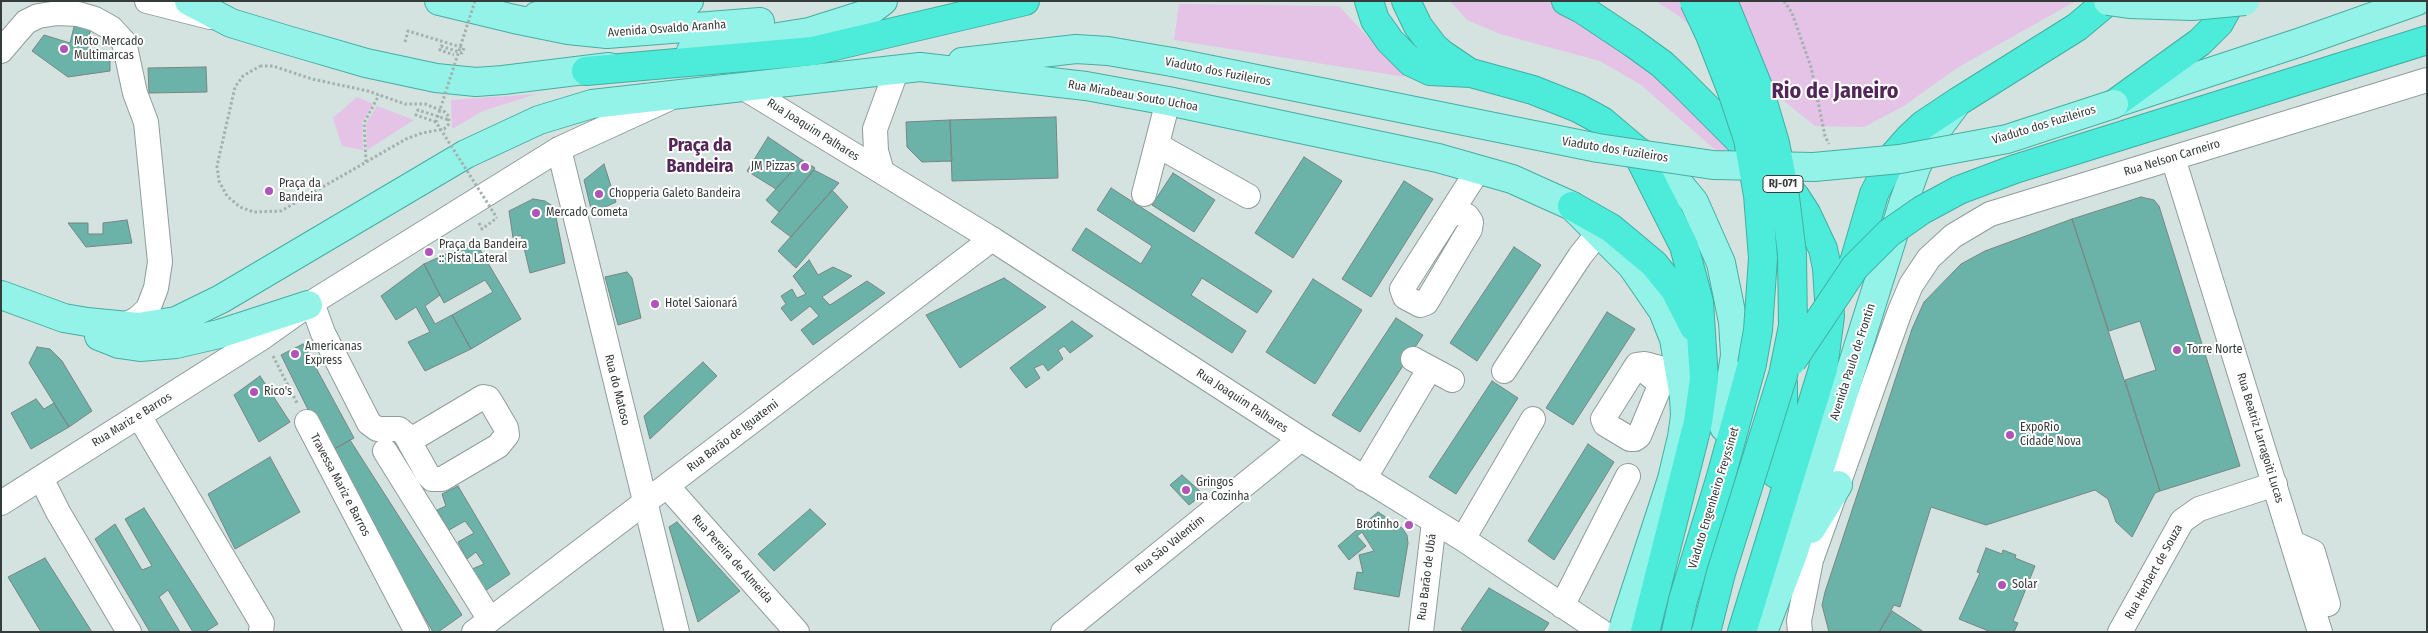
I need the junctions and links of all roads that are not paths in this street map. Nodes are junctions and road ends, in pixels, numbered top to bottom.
1 (146, 1) edge
2 (188, 1) edge
3 (689, 1) edge
4 (867, 1) edge
5 (883, 1) edge
6 (1025, 1) edge
7 (1369, 1) edge
8 (1406, 1) edge
9 (1694, 1) edge
10 (1723, 1) edge
11 (2108, 1) edge
12 (2230, 1) edge
13 (2245, 1) edge
14 (2417, 1) edge
15 (442, 2) edge
16 (609, 4) edge
17 (1574, 5) edge
18 (514, 19) junction
19 (231, 23) junction
20 (2427, 40) edge
21 (1, 51) edge
22 (909, 68) junction
23 (586, 71) junction
24 (1471, 73) junction
25 (2427, 80) edge
26 (744, 88) junction
27 (681, 93) junction
28 (1168, 101) junction
29 (1959, 101) junction
30 (2114, 104) junction
31 (1156, 146) junction
32 (559, 149) junction
33 (1635, 149) junction
34 (2173, 158) junction
35 (1478, 170) junction
36 (1771, 170) junction
37 (882, 172) junction
38 (1144, 194) dead end
39 (1248, 196) dead end
40 (1572, 206) junction
41 (1454, 210) dead end
42 (1599, 232) junction
43 (992, 239) junction
44 (1929, 258) joint
45 (1, 295) edge
46 (310, 304) junction
47 (64, 318) junction
48 (122, 326) junction
49 (1829, 327) junction
50 (1702, 345) junction
51 (2252, 363) dead end
52 (1637, 366) junction
53 (1680, 367) junction
54 (1504, 371) dead end
55 (1783, 375) junction
56 (1452, 380) dead end
57 (1624, 386) junction
58 (1652, 404) junction
59 (139, 416) junction
60 (1533, 419) dead end
61 (307, 422) road end
62 (1301, 439) junction
63 (409, 441) dead end
64 (2262, 443) junction
65 (385, 451) dead end
66 (1628, 476) dead end
67 (41, 478) junction
68 (1364, 479) junction
69 (1827, 481) junction
70 (2275, 484) junction
71 (667, 486) junction
72 (1, 503) edge
73 (644, 504) junction
74 (1434, 522) junction
75 (1463, 539) junction
76 (1802, 557) junction
77 (1562, 606) junction
78 (2326, 625) edge
79 (482, 626) edge
80 (129, 632) edge
81 (261, 632) edge
82 (418, 632) edge
83 (676, 632) edge
84 (797, 632) edge
85 (1063, 632) edge
86 (1420, 632) edge
87 (1602, 632) edge
88 (1622, 632) edge
89 (1645, 632) edge
90 (1662, 632) edge
91 (1676, 632) edge
92 (1706, 632) edge
93 (1735, 632) edge
94 (1742, 632) edge
95 (1763, 632) edge
96 (1800, 632) edge
97 (2120, 632) edge

1 - 19 street
2 - 19 main road
3 - 16 main road
4 - 18 main road, Avenida Osvaldo Aranha
5 - 23 main road
6 - 23 highway
7 - 24 highway
8 - 24 highway
9 - 91 highway, Viaduto Engenheiro Freyssinet / RJ-071, bridge
10 - 55 highway, RJ-071, bridge
11 - 13 main road, bridge
11 - 29 highway
12 - 30 highway
14 - 30 main road, Viaduto dos Fuzileiros
15 - 18 main road, Avenida Osvaldo Aranha
16 - 18 main road
17 - 36 highway
19 - 23 main road
20 - 55 highway, bridge
21 - 48 street
22 - 26 main road, Rua Mirabeau Souto Uchoa
22 - 28 main road, Rua Mirabeau Souto Uchoa
22 - 30 main road, Viaduto dos Fuzileiros, bridge
22 - 37 street, Rua Joaquim Palhares
24 - 33 highway
25 - 34 street, Rua Nelson Carneiro
26 - 27 main road, Rua Mirabeau Souto Uchoa
26 - 37 street, Rua Joaquim Palhares
27 - 32 street
27 - 48 main road
28 - 31 street
28 - 35 main road, Rua Mirabeau Souto Uchoa
29 - 49 highway
29 - 69 main road, Avenida Paulo de Frontin
31 - 38 street
31 - 39 street
32 - 46 street
32 - 73 street, Rua do Matoso
33 - 50 highway
33 - 90 main road
34 - 44 street, Rua Nelson Carneiro
34 - 64 street, Rua Beatriz Larragoiti Lucas
35 - 40 main road, Rua Mirabeau Souto Uchoa
35 - 41 street
36 - 49 highway
36 - 93 highway
37 - 43 street, Rua Joaquim Palhares
40 - 42 main road
40 - 50 highway
42 - 53 main road
42 - 54 street
43 - 62 street, Rua Joaquim Palhares
43 - 71 street, Rua Barão de Iguatemi
44 - 69 street, Avenida Paulo de Frontin
45 - 47 main road
46 - 47 main road
46 - 59 street, Rua Mariz e Barros
46 - 63 street
47 - 48 main road
49 - 94 highway
50 - 89 highway
51 - 64 street
52 - 53 street
52 - 57 street
52 - 58 street
53 - 88 main road
55 - 92 highway, RJ-071, bridge
56 - 68 street
57 - 58 street
57 - 58 street
59 - 67 street, Rua Mariz e Barros
59 - 81 street
60 - 75 street
61 - 82 street, Travessa Mariz e Barros
62 - 68 street, Rua Joaquim Palhares
62 - 85 street, Rua São Valentim
64 - 70 street, Rua Beatriz Larragoiti Lucas
65 - 79 street
66 - 77 street
67 - 72 street, Rua Mariz e Barros
67 - 80 street
68 - 74 street, Rua Joaquim Palhares
69 - 76 main road, Avenida Paulo de Frontin
69 - 76 main road
70 - 78 street, Rua Beatriz Larragoiti Lucas
70 - 97 street, Rua Herbert de Souza
71 - 73 street, Rua Barão de Iguatemi
71 - 84 street, Rua Pereira de Almeida
73 - 79 street, Rua Barão de Iguatemi
73 - 83 street, Rua do Matoso
74 - 75 street, Rua Joaquim Palhares
74 - 86 street, Rua Barão de Ubá
75 - 77 street, Rua Joaquim Palhares
76 - 95 main road, Avenida Paulo de Frontin
76 - 96 street
77 - 87 street, Rua Joaquim Palhares

